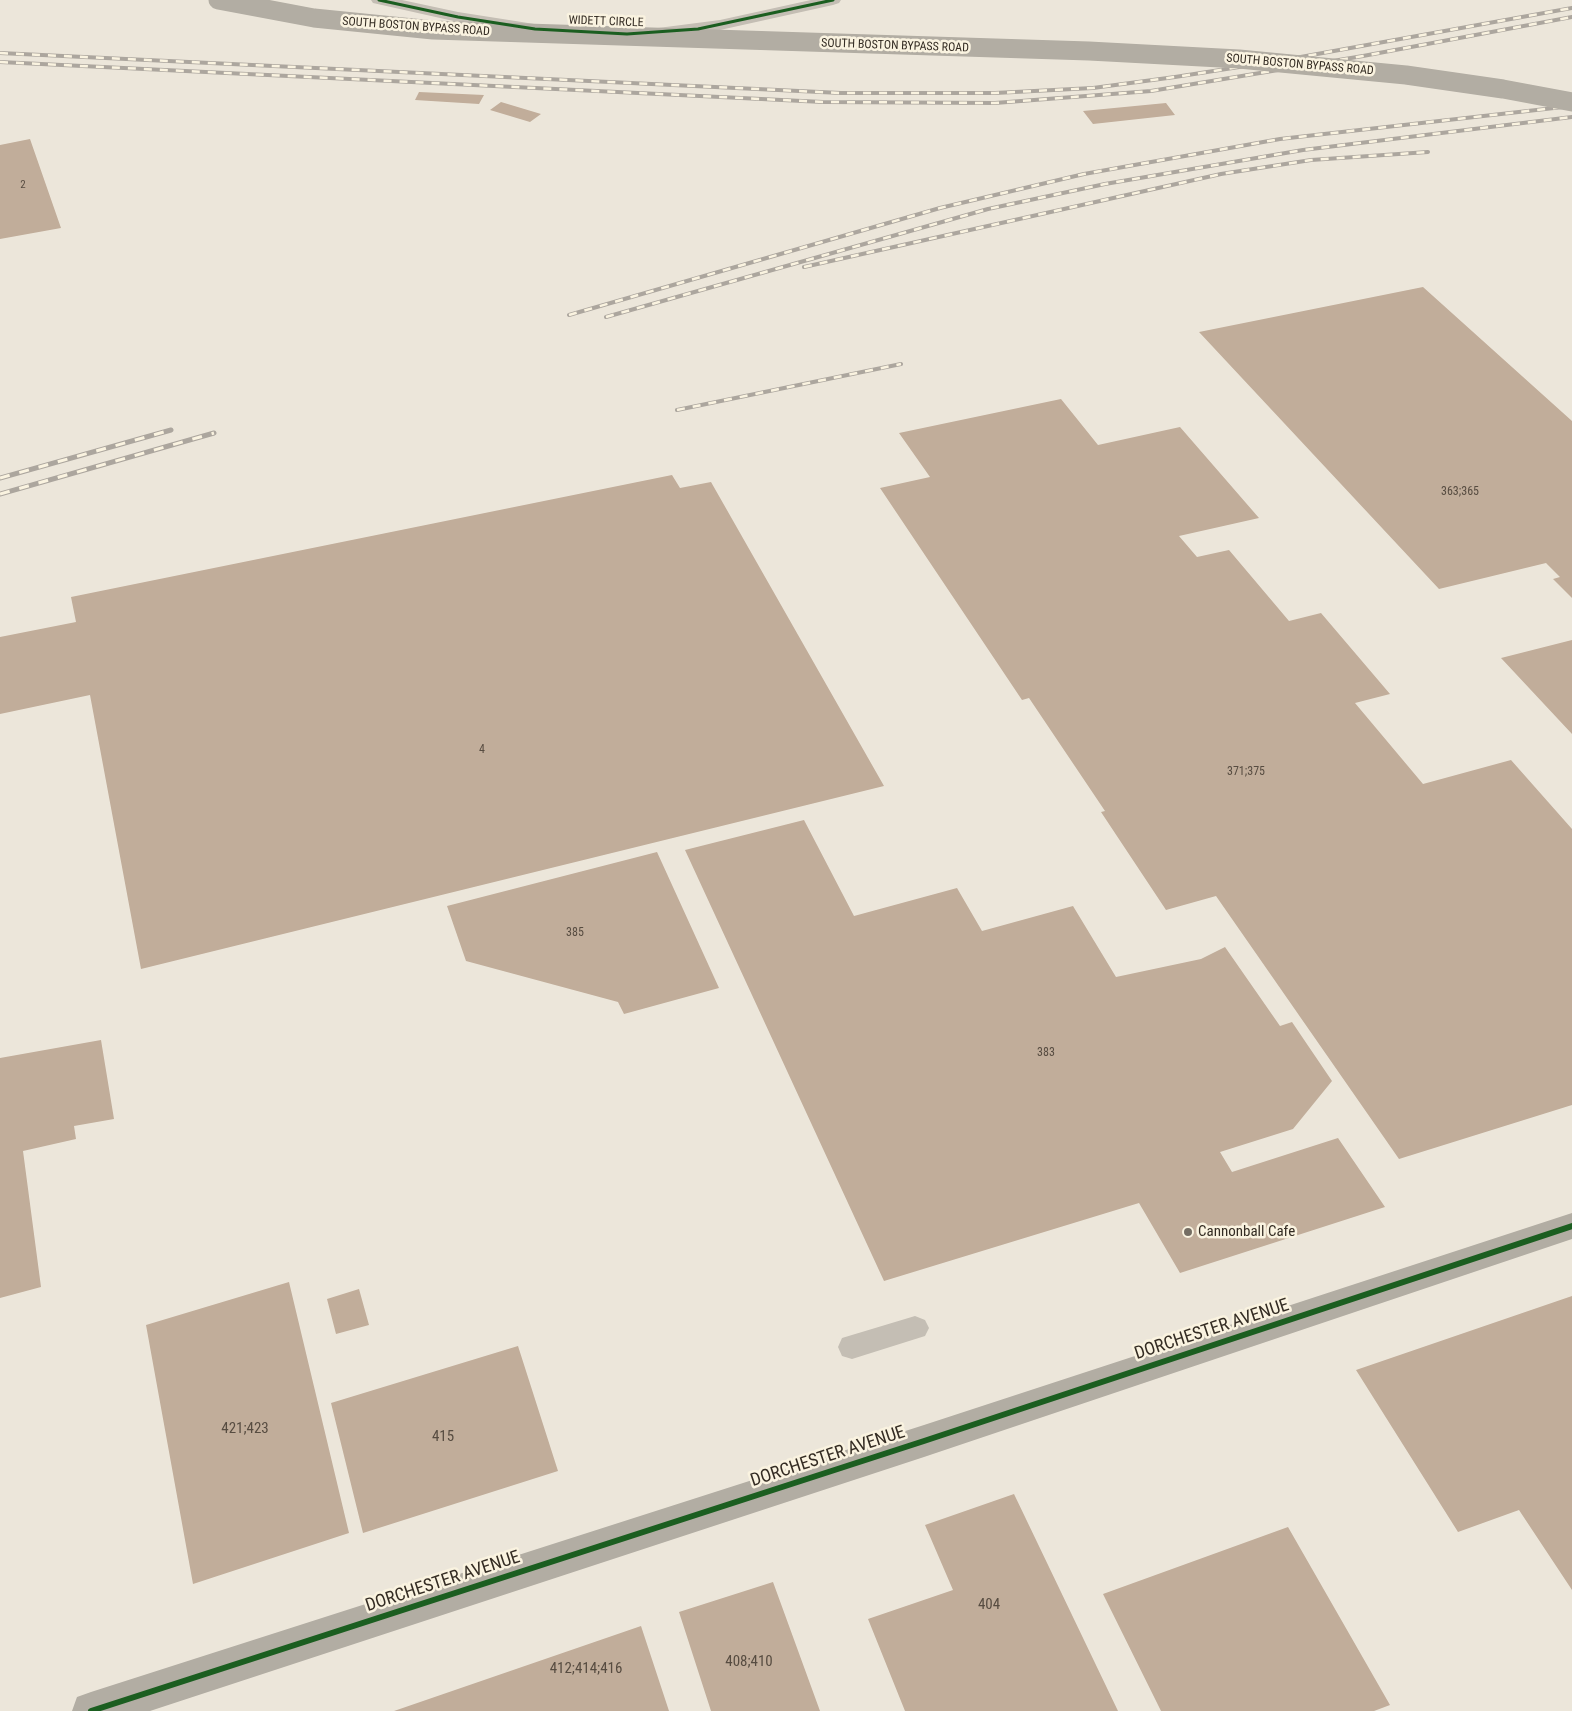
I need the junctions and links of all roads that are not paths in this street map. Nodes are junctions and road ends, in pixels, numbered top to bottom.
1 (218, 0) edge
2 (379, 0) edge
3 (833, 0) edge
4 (1572, 102) edge
5 (1572, 1226) edge
6 (915, 1328) dead end
7 (852, 1347) dead end
8 (91, 1711) edge

1 - 4 main road, SOUTH BOSTON BYPASS ROAD, bridge
2 - 3 street, WIDETT CIRCLE
5 - 8 main road, DORCHESTER AVENUE
6 - 7 lane

